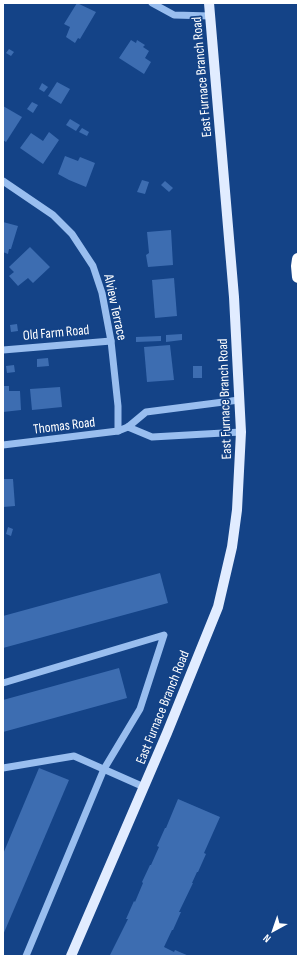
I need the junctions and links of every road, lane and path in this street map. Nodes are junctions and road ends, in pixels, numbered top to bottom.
1 (152, 3) edge
2 (209, 3) edge
3 (211, 16) junction
4 (3, 181) edge
5 (298, 259) edge
6 (298, 277) edge
7 (111, 341) junction
8 (3, 350) edge
9 (239, 400) junction
10 (128, 427) junction
11 (118, 431) junction
12 (241, 432) junction
13 (3, 445) edge
14 (3, 683) edge
15 (3, 768) edge
16 (104, 769) junction
17 (144, 787) junction
18 (26, 956) edge
19 (70, 956) edge

1 - 3 street
2 - 3 main road, East Furnace Branch Road
3 - 9 main road, East Furnace Branch Road
4 - 7 street, Alview Terrace
5 - 6 highway
7 - 8 street, Old Farm Road
7 - 11 street, Alview Terrace
9 - 10 street, Thomas Road
9 - 12 main road, East Furnace Branch Road
10 - 11 street, Thomas Road
10 - 12 street
11 - 13 street, Thomas Road
12 - 17 main road, East Furnace Branch Road
14 - 16 street
15 - 16 street
16 - 17 street
16 - 18 street
17 - 19 main road, East Furnace Branch Road

